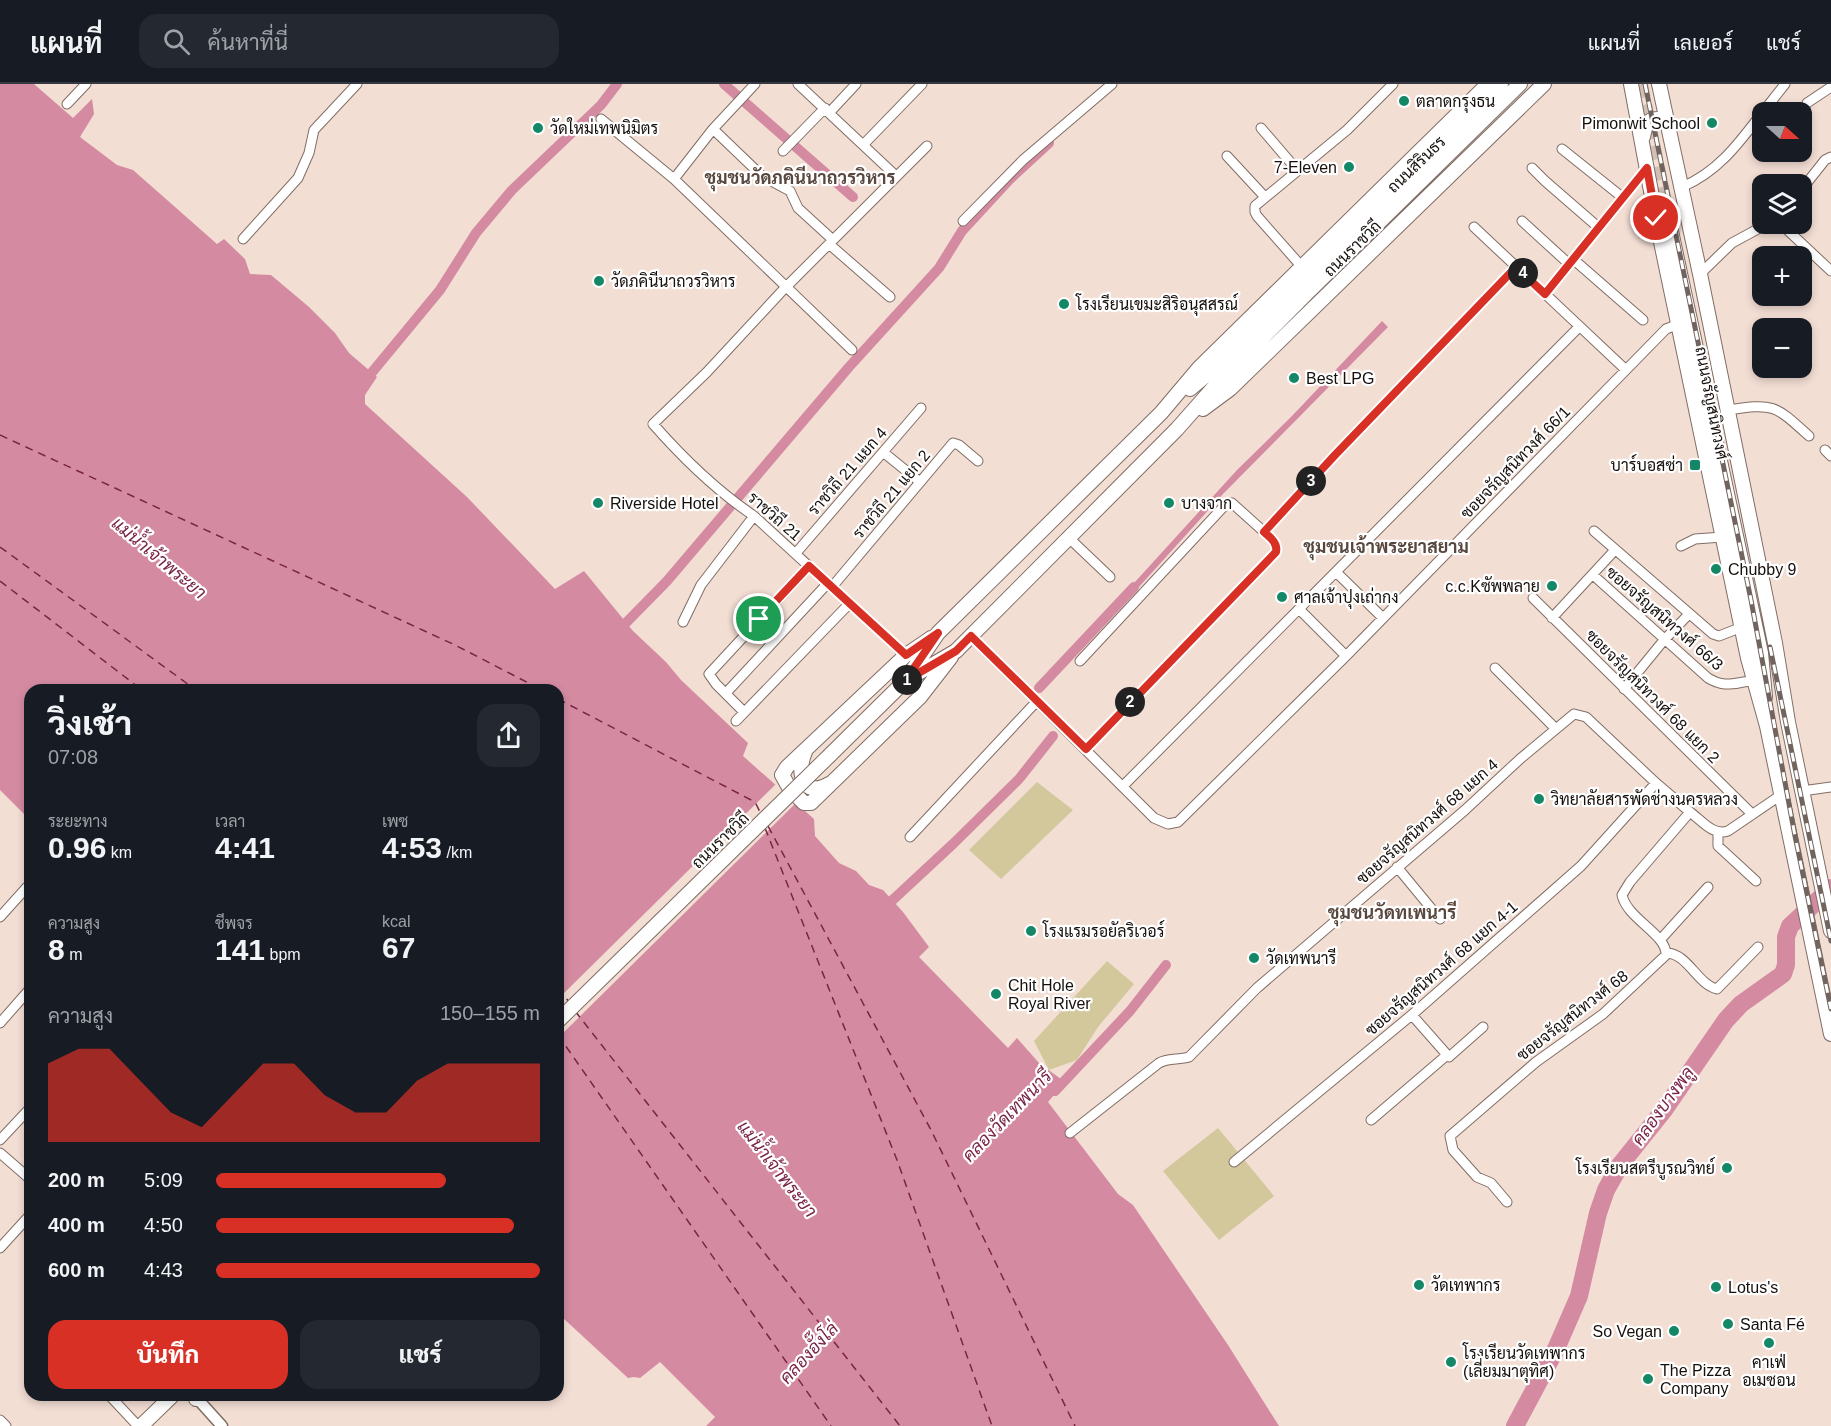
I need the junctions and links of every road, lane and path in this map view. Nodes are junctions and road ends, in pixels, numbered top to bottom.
1 (86, 84) edge
2 (357, 84) edge
3 (754, 84) edge
4 (856, 84) edge
5 (922, 84) edge
6 (1393, 84) edge
7 (1488, 84) edge
8 (1501, 84) edge
9 (1520, 84) edge
10 (1544, 84) edge
11 (1631, 84) edge
12 (1659, 84) edge
13 (1785, 84) edge
14 (802, 85) edge
15 (1108, 87) edge
16 (1831, 87) edge
17 (1771, 102) edge
18 (1809, 102) edge
19 (68, 104) dead end
20 (827, 110) junction
21 (601, 120) dead end
22 (1668, 125) junction
23 (1752, 126) edge
24 (1261, 128) dead end
25 (713, 129) junction
26 (1642, 143) junction
27 (863, 145) junction
28 (927, 146) dead end
29 (1562, 149) dead end
30 (783, 152) dead end
31 (1227, 156) dead end
32 (1831, 157) edge
33 (1532, 168) dead end
34 (1647, 168) junction
35 (1297, 171) junction
36 (896, 176) junction
37 (1812, 176) edge
38 (674, 179) junction
39 (1682, 187) junction
40 (1264, 196) junction
41 (1622, 197) junction
42 (963, 221) dead end
43 (1522, 221) dead end
44 (1474, 227) dead end
45 (1599, 227) junction
46 (1752, 232) edge
47 (1792, 234) edge
48 (243, 239) dead end
49 (831, 242) junction
50 (1571, 261) junction
51 (1302, 267) junction
52 (1516, 267) junction
53 (1831, 271) edge
54 (1700, 274) junction
55 (787, 286) junction
56 (1304, 288) junction
57 (1545, 294) junction
58 (890, 297) dead end
59 (1643, 320) dead end
60 (1679, 324) junction
61 (1579, 327) junction
62 (852, 350) dead end
63 (1626, 370) junction
64 (921, 408) dead end
65 (1728, 410) junction
66 (1161, 413) junction
67 (1177, 429) junction
68 (1809, 436) dead end
69 (883, 452) junction
70 (978, 461) dead end
71 (921, 482) junction
72 (754, 516) junction
73 (1594, 531) dead end
74 (1264, 532) junction
75 (1068, 537) junction
76 (1723, 537) junction
77 (1681, 546) dead end
78 (1616, 550) junction
79 (796, 553) junction
80 (809, 566) junction
81 (1336, 572) junction
82 (1593, 575) junction
83 (1110, 577) dead end
84 (830, 585) junction
85 (1533, 598) dead end
86 (850, 603) junction
87 (1299, 609) junction
88 (1689, 614) junction
89 (1383, 618) junction
90 (1552, 618) junction
91 (683, 622) dead end
92 (1742, 627) junction
93 (938, 633) junction
94 (971, 636) junction
95 (1664, 640) junction
96 (956, 651) junction
97 (906, 655) junction
98 (1346, 656) junction
99 (1080, 661) dead end
100 (1495, 668) dead end
101 (905, 681) junction
102 (1753, 681) junction
103 (1624, 689) junction
104 (726, 693) junction
105 (1037, 701) junction
106 (744, 712) junction
107 (736, 721) dead end
108 (1788, 722) junction
109 (1767, 726) junction
110 (1556, 729) junction
111 (807, 748) junction
112 (1086, 749) junction
113 (833, 780) junction
114 (1656, 783) junction
115 (1123, 786) junction
116 (1831, 787) edge
117 (1802, 791) junction
118 (1781, 795) junction
119 (1690, 812) junction
120 (1752, 814) junction
121 (1718, 832) junction
122 (910, 837) dead end
123 (1397, 867) junction
124 (1756, 881) dead end
125 (1708, 887) dead end
126 (24, 890) edge
127 (0, 917) edge
128 (1440, 919) dead end
129 (1831, 931) edge
130 (1660, 940) junction
131 (1758, 947) dead end
132 (1667, 952) junction
133 (24, 996) edge
134 (564, 1015) edge
135 (1412, 1015) junction
136 (0, 1023) edge
137 (1483, 1028) dead end
138 (1831, 1034) edge
139 (1447, 1055) junction
140 (24, 1114) edge
141 (1371, 1120) dead end
142 (1070, 1132) dead end
143 (0, 1140) edge
144 (0, 1153) edge
145 (1234, 1162) dead end
146 (24, 1174) edge
147 (1507, 1202) dead end
148 (24, 1222) edge
149 (0, 1248) edge
150 (115, 1401) edge
151 (166, 1401) edge
152 (200, 1401) edge
153 (0, 1420) edge
154 (6, 1426) edge
155 (139, 1426) edge
156 (222, 1426) edge

1 - 19 street
2 - 48 street
3 - 25 street
4 - 20 street
5 - 27 street
6 - 35 street
7 - 51 main road, ถนนราชวิถี
8 - 56 main road, ถนนสิรินธร
9 - 56 main road, ถนนสิรินธร
10 - 67 main road, ถนนราชวิถี
11 - 26 main road, ถนนจรัญสนิทวงศ์
12 - 22 main road, ถนนจรัญสนิทวงศ์
13 - 17 street
14 - 20 street
15 - 42 street
16 - 18 street
20 - 27 street
20 - 30 street
21 - 38 street
22 - 26 main road
22 - 39 main road, ถนนจรัญสนิทวงศ์
23 - 39 street
24 - 35 street
25 - 38 street
25 - 49 street
26 - 34 main road, ถนนจรัญสนิทวงศ์
27 - 36 street
28 - 36 street
29 - 41 street
31 - 40 street
32 - 37 street
33 - 45 street
34 - 41 street
34 - 60 main road, ถนนจรัญสนิทวงศ์
35 - 40 street
36 - 49 street
38 - 55 street
39 - 54 main road, ถนนจรัญสนิทวงศ์
40 - 51 street
41 - 45 street
43 - 50 street
44 - 52 street
45 - 50 street
46 - 54 street
47 - 53 street
49 - 55 street
49 - 58 street
50 - 57 street
50 - 59 street
51 - 66 main road, ถนนราชวิถี
52 - 57 street
52 - 74 street
54 - 65 main road, ถนนจรัญสนิทวงศ์
55 - 62 street
55 - 72 street, ราชวิถี 21
56 - 66 main road, ถนนราชวิถี
56 - 67 main road, ถนนราชวิถี
57 - 61 street
60 - 63 street, ซอยจรัญสนิทวงศ์ 66/1
60 - 76 main road, ถนนจรัญสนิทวงศ์
61 - 63 street
61 - 81 street
63 - 89 street, ซอยจรัญสนิทวงศ์ 66/1
64 - 69 street, ราชวิถี 21 แยก 4
65 - 68 street
65 - 108 main road, ถนนจรัญสนิทวงศ์
66 - 93 main road, ถนนราชวิถี
67 - 75 main road, ถนนราชวิถี
69 - 71 street
69 - 79 street, ราชวิถี 21 แยก 4
70 - 71 street, ราชวิถี 21 แยก 2
71 - 84 street, ราชวิถี 21 แยก 2
72 - 79 street, ราชวิถี 21
72 - 91 street
73 - 78 street
74 - 99 street
74 - 112 street
75 - 83 street
75 - 94 main road, ถนนราชวิถี
76 - 77 street
76 - 92 main road, ถนนจรัญสนิทวงศ์
78 - 82 street
78 - 88 street
79 - 80 street, ราชวิถี 21
80 - 84 street, ราชวิถี 21
80 - 104 street
81 - 87 street
81 - 89 street
82 - 90 street
82 - 95 street, ซอยจรัญสนิทวงศ์ 66/3
84 - 86 street, ราชวิถี 21
84 - 104 street, ราชวิถี 21 แยก 2
85 - 90 street, ซอยจรัญสนิทวงศ์ 68 แยก 2
86 - 97 street, ราชวิถี 21
86 - 106 street
87 - 98 street
87 - 115 street
88 - 92 street
88 - 95 street
89 - 98 street, ซอยจรัญสนิทวงศ์ 66/1
90 - 103 street, ซอยจรัญสนิทวงศ์ 68 แยก 2
92 - 102 main road, ถนนจรัญสนิทวงศ์
93 - 97 main road
93 - 101 main road, ถนนราชวิถี
94 - 96 main road, ถนนราชวิถี
94 - 105 street
95 - 102 street, ซอยจรัญสนิทวงศ์ 66/3
95 - 103 street
96 - 101 main road, ถนนราชวิถี
96 - 113 main road
97 - 111 main road
98 - 115 street, ซอยจรัญสนิทวงศ์ 66/1
100 - 110 street
101 - 134 main road, ถนนราชวิถี, bridge
102 - 109 main road, ถนนจรัญสนิทวงศ์
103 - 120 street, ซอยจรัญสนิทวงศ์ 68 แยก 2
104 - 106 street
105 - 112 street
105 - 122 street
106 - 107 street
108 - 109 main road, ถนนจรัญสนิทวงศ์
108 - 117 main road, ถนนจรัญสนิทวงศ์
109 - 118 main road, ถนนจรัญสนิทวงศ์
110 - 114 street, ซอยจรัญสนิทวงศ์ 68 แยก 4
110 - 123 street, ซอยจรัญสนิทวงศ์ 68 แยก 4
111 - 113 main road
111 - 113 main road
112 - 115 street
114 - 119 street, ซอยจรัญสนิทวงศ์ 68 แยก 4
114 - 135 street, ซอยจรัญสนิทวงศ์ 68 แยก 4-1
116 - 117 street
117 - 129 main road, ถนนจรัญสนิทวงศ์
118 - 120 street
118 - 138 main road, ถนนจรัญสนิทวงศ์
119 - 121 street
119 - 130 street
120 - 121 street
121 - 124 street
123 - 128 street
123 - 142 street, ซอยจรัญสนิทวงศ์ 68 แยก 4
125 - 130 street
126 - 127 street
130 - 132 street
131 - 132 street
132 - 147 street, ซอยจรัญสนิทวงศ์ 68
133 - 136 street
135 - 139 street
135 - 145 street, ซอยจรัญสนิทวงศ์ 68 แยก 4-1
137 - 139 street
139 - 141 street
140 - 143 street
144 - 146 street
148 - 149 street
150 - 155 street
151 - 155 main road
152 - 156 street
153 - 154 street

